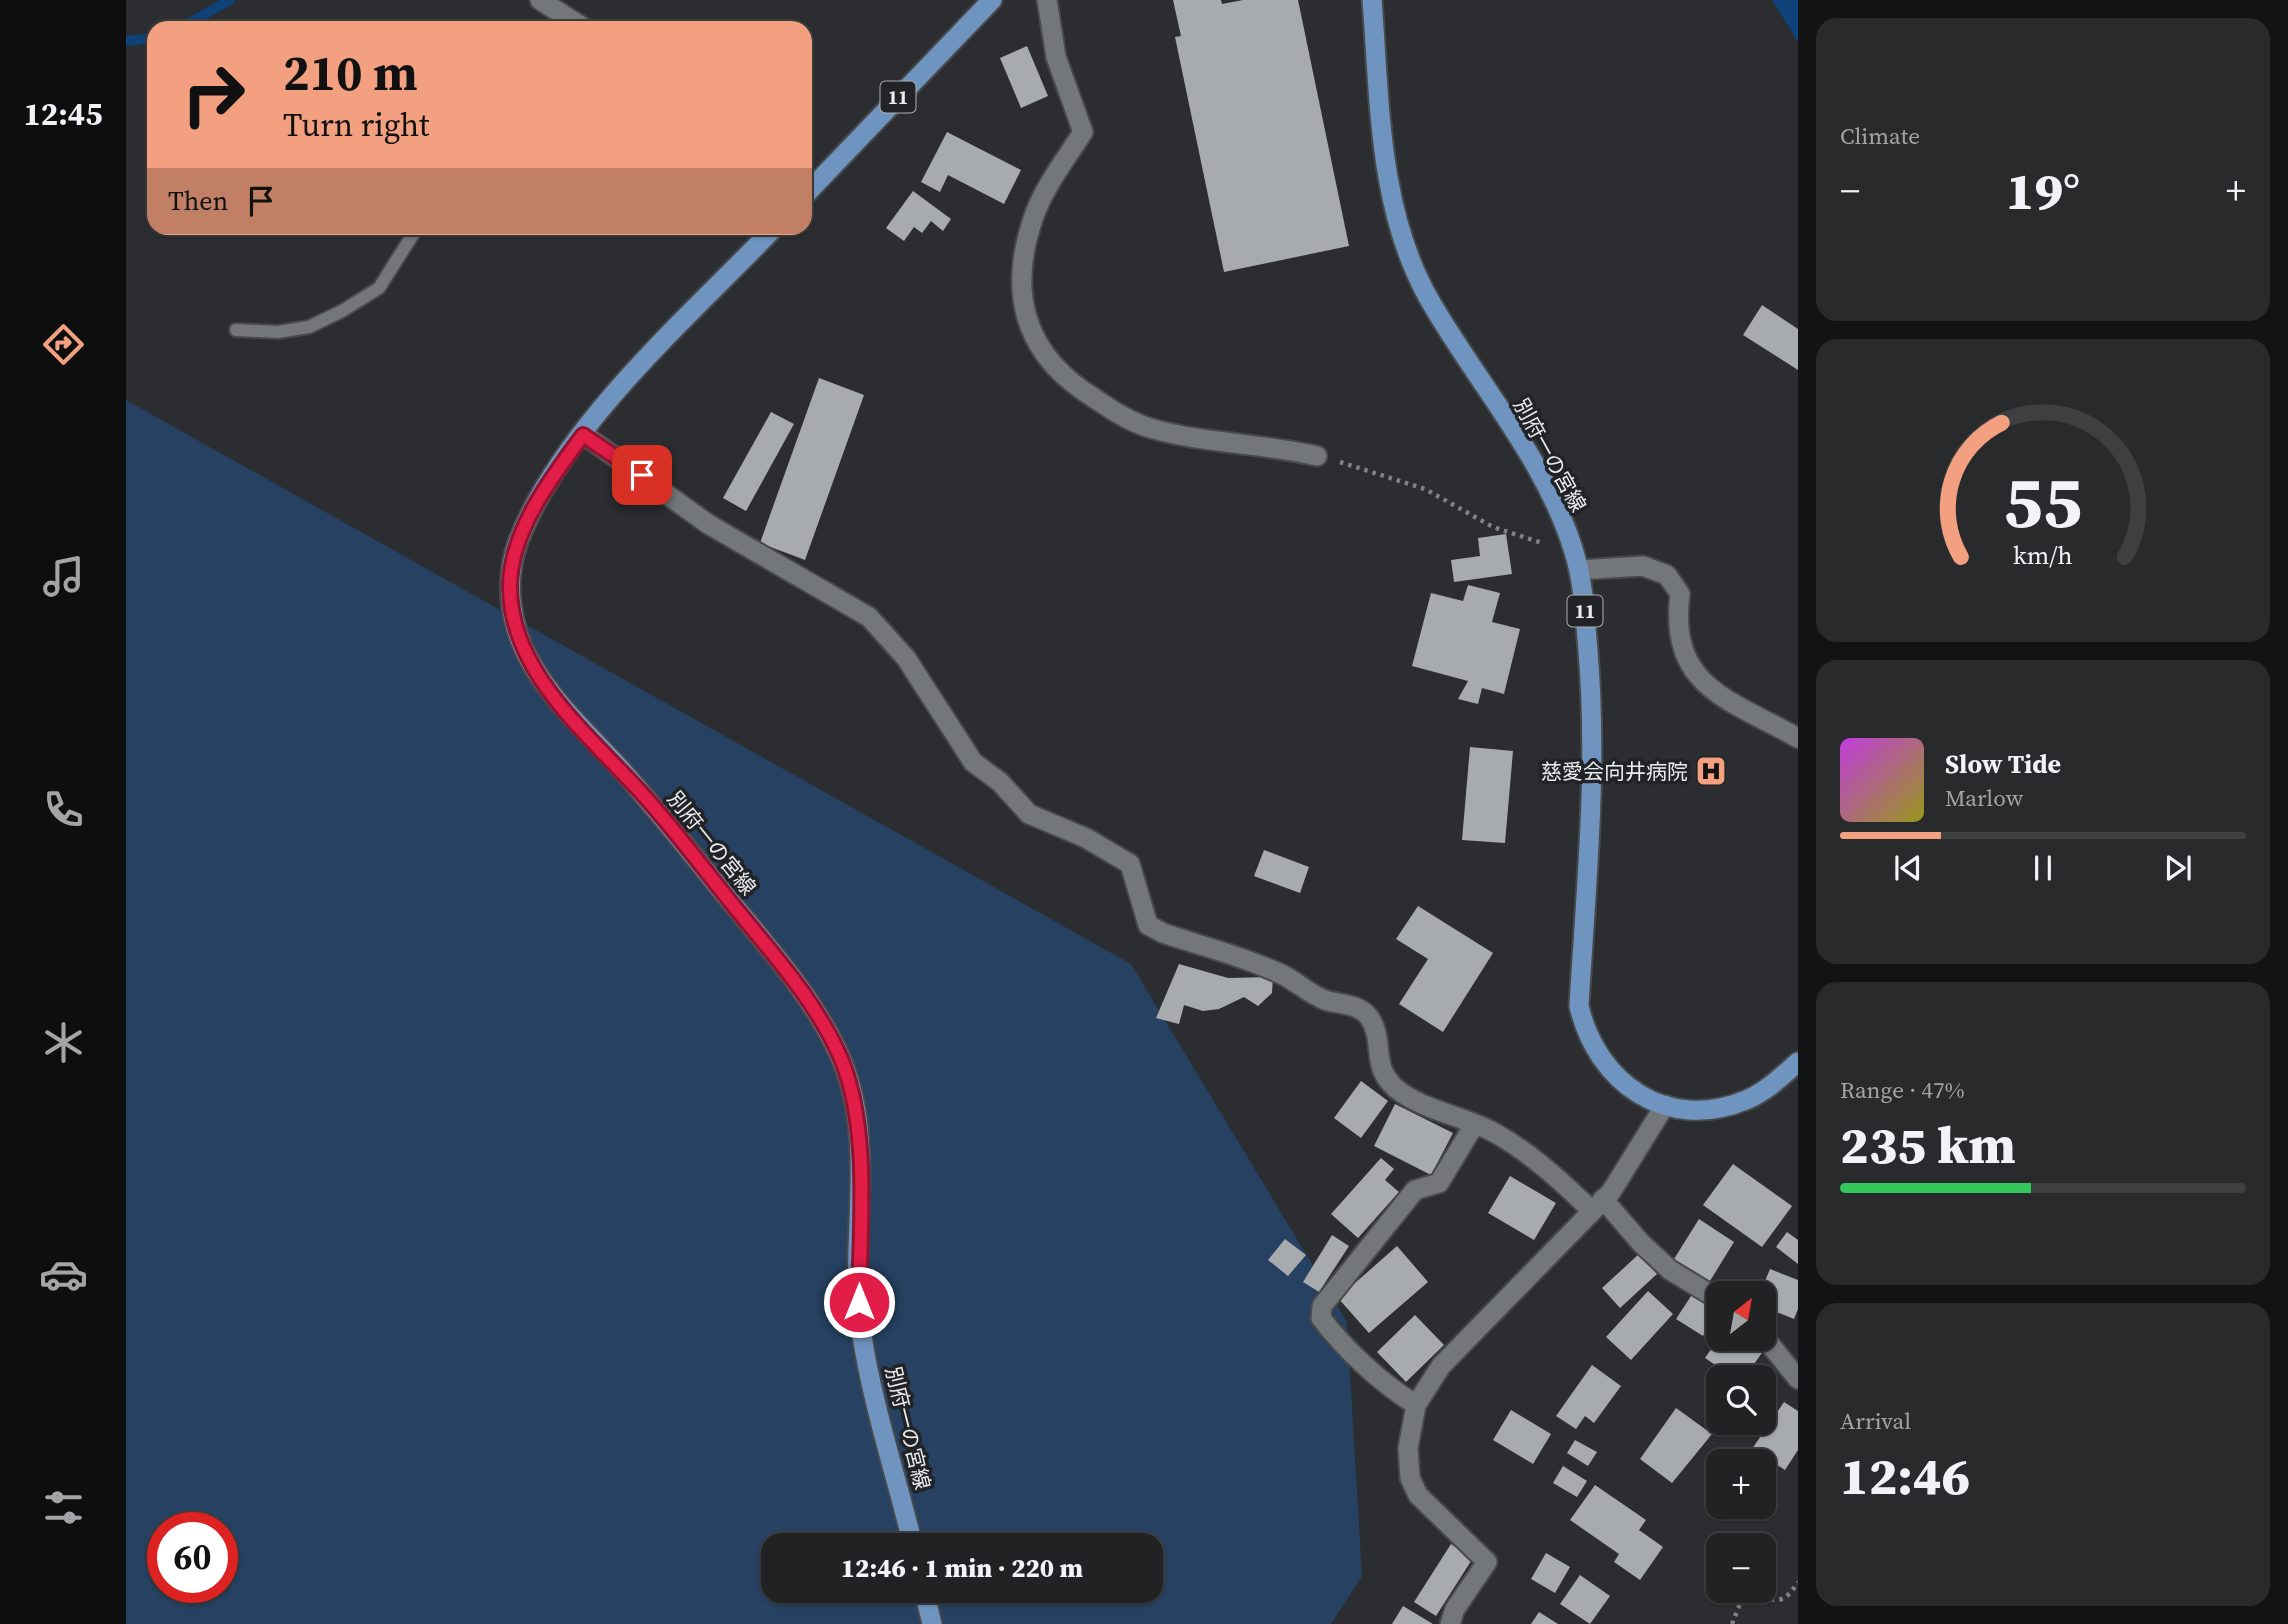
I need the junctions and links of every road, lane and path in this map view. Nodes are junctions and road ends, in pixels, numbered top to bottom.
1 (540, 0) edge
2 (992, 0) edge
3 (1047, 0) edge
4 (1372, 0) edge
5 (572, 21) edge
6 (812, 188) edge
7 (413, 235) edge
8 (765, 235) edge
9 (236, 330) dead end
10 (583, 435) junction
11 (1317, 456) joint
12 (1576, 561) junction
13 (1798, 738) edge
14 (1798, 1062) edge
15 (1665, 1105) junction
16 (1474, 1125) junction
17 (1597, 1205) junction
18 (1706, 1292) edge
19 (1775, 1351) edge
20 (1798, 1379) edge
21 (1416, 1405) junction
22 (910, 1533) edge
23 (1798, 1582) edge
24 (1776, 1602) edge
25 (927, 1603) edge
26 (1740, 1603) edge
27 (932, 1624) edge
28 (1450, 1624) edge
29 (1732, 1624) edge

1 - 5 street
2 - 6 main road, 11
3 - 11 street
4 - 12 main road, 別府一の宮線 / 11
7 - 9 lane
8 - 10 main road, 別府一の宮線
10 - 16 street
10 - 22 main road, 別府一の宮線
11 - 12 path
12 - 13 street
12 - 15 main road, 別府一の宮線 / 11
14 - 15 main road, 別府一の宮線 / 11
15 - 17 street
16 - 17 street
16 - 21 street
17 - 18 street
17 - 21 street
19 - 20 street
21 - 28 street
23 - 24 path
25 - 27 main road
26 - 29 path

